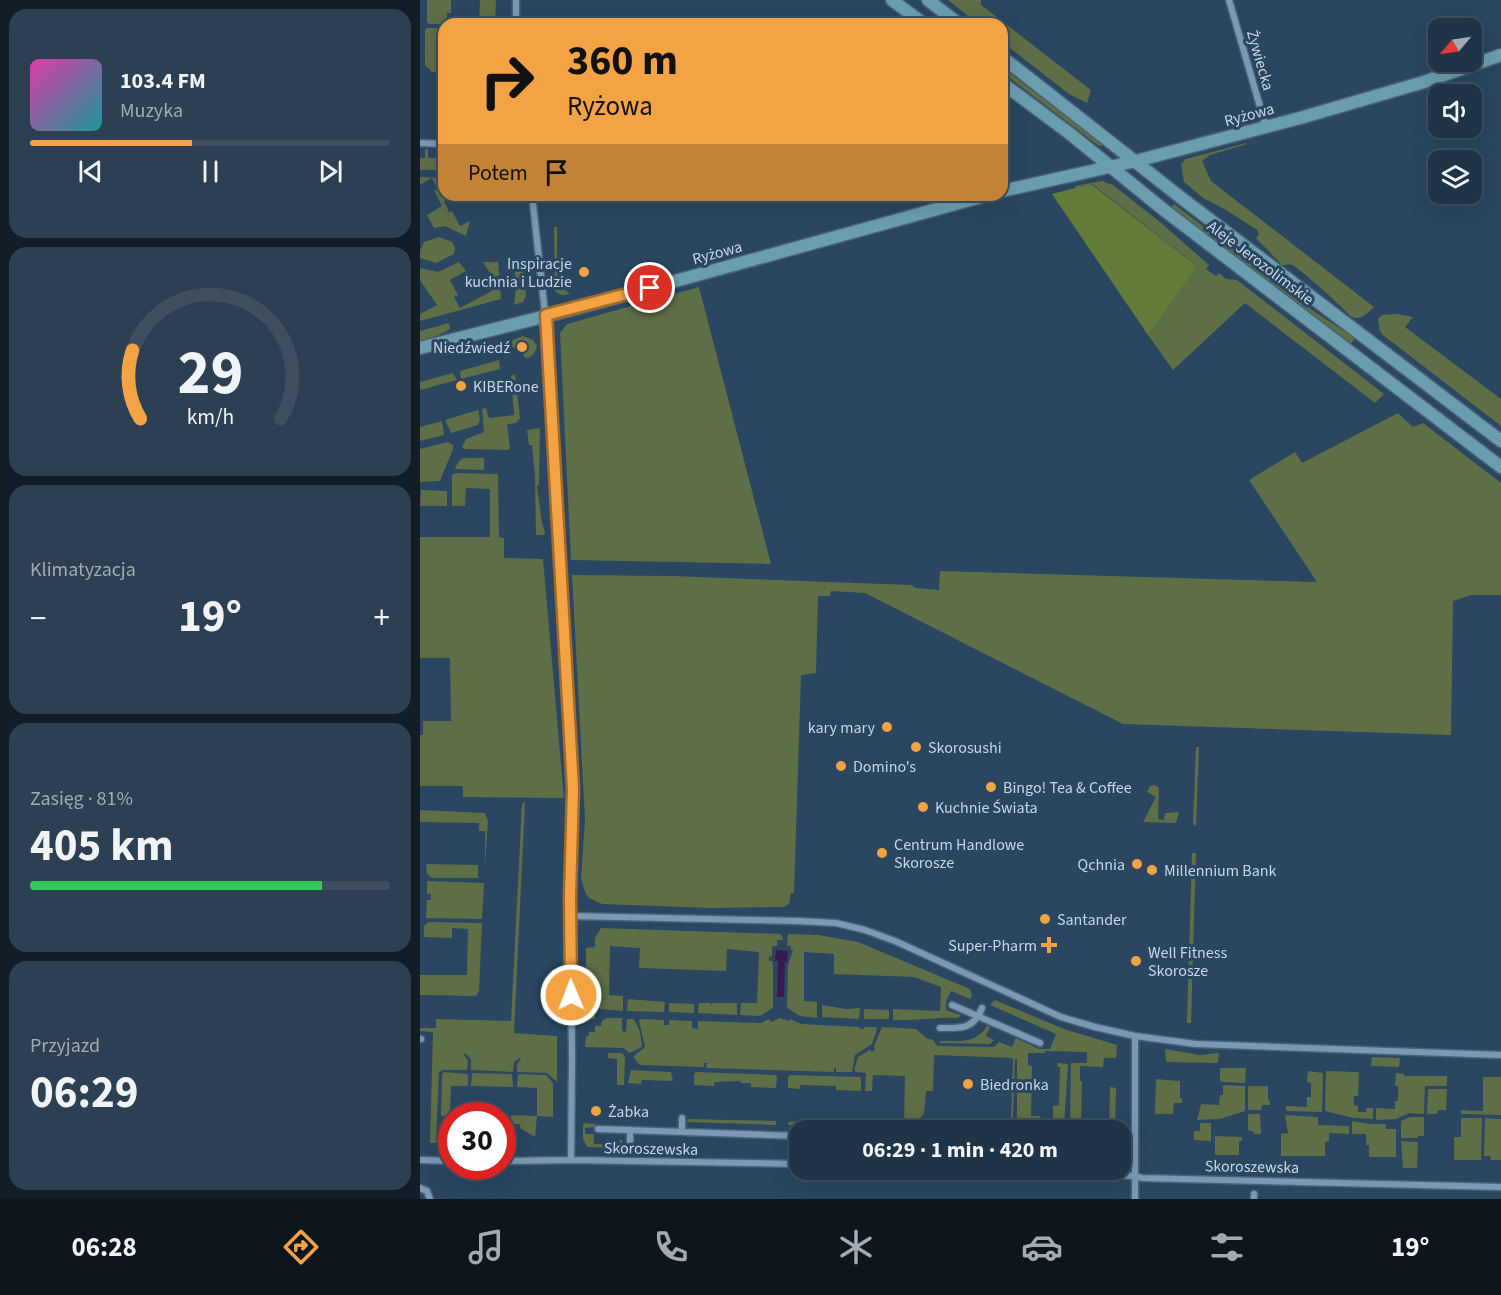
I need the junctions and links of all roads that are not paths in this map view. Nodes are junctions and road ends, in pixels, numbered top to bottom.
1 (516, 0) edge
2 (892, 0) edge
3 (928, 0) edge
4 (1229, 0) edge
5 (516, 18) edge
6 (916, 18) edge
7 (951, 18) edge
8 (1501, 56) edge
9 (1008, 62) edge
10 (1008, 88) edge
11 (1266, 127) junction
12 (420, 143) edge
13 (438, 144) edge
14 (1136, 161) junction
15 (1111, 166) junction
16 (1008, 190) edge
17 (533, 201) edge
18 (966, 201) edge
19 (546, 315) junction
20 (420, 348) edge
21 (1501, 441) edge
22 (1501, 467) edge
23 (571, 916) junction
24 (952, 1005) dead end
25 (982, 1008) dead end
26 (979, 1017) junction
27 (940, 1028) dead end
28 (1135, 1036) junction
29 (1040, 1043) dead end
30 (1501, 1055) edge
31 (682, 1118) dead end
32 (598, 1129) dead end
33 (630, 1130) junction
34 (682, 1132) junction
35 (789, 1136) edge
36 (630, 1148) dead end
37 (420, 1160) edge
38 (570, 1160) junction
39 (438, 1161) edge
40 (516, 1161) edge
41 (789, 1164) edge
42 (1131, 1176) edge
43 (1135, 1176) junction
44 (1501, 1186) edge
45 (420, 1188) edge
46 (430, 1199) edge
47 (1135, 1199) edge

1 - 5 street
2 - 6 main road
3 - 7 main road
4 - 11 street, Żywiecka
8 - 11 main road, Ryżowa
9 - 14 main road, Aleje Jerozolimskie
10 - 15 main road, Aleje Jerozolimskie
11 - 14 main road, Ryżowa
12 - 13 street
14 - 15 main road, Ryżowa
14 - 21 main road, Aleje Jerozolimskie
15 - 16 main road, Ryżowa
15 - 22 main road, Aleje Jerozolimskie
17 - 19 street
18 - 19 main road, Ryżowa
19 - 20 main road, Ryżowa
19 - 23 street
23 - 28 street
23 - 38 street
24 - 26 street
25 - 26 street
26 - 27 street
26 - 29 street
28 - 30 street
28 - 43 street
31 - 34 street
32 - 33 street
33 - 34 street
33 - 36 street
34 - 35 street
37 - 39 street
38 - 40 street, Skoroszewska
38 - 41 street, Skoroszewska
42 - 43 street, Skoroszewska
43 - 44 street, Skoroszewska
43 - 47 street
45 - 46 street

